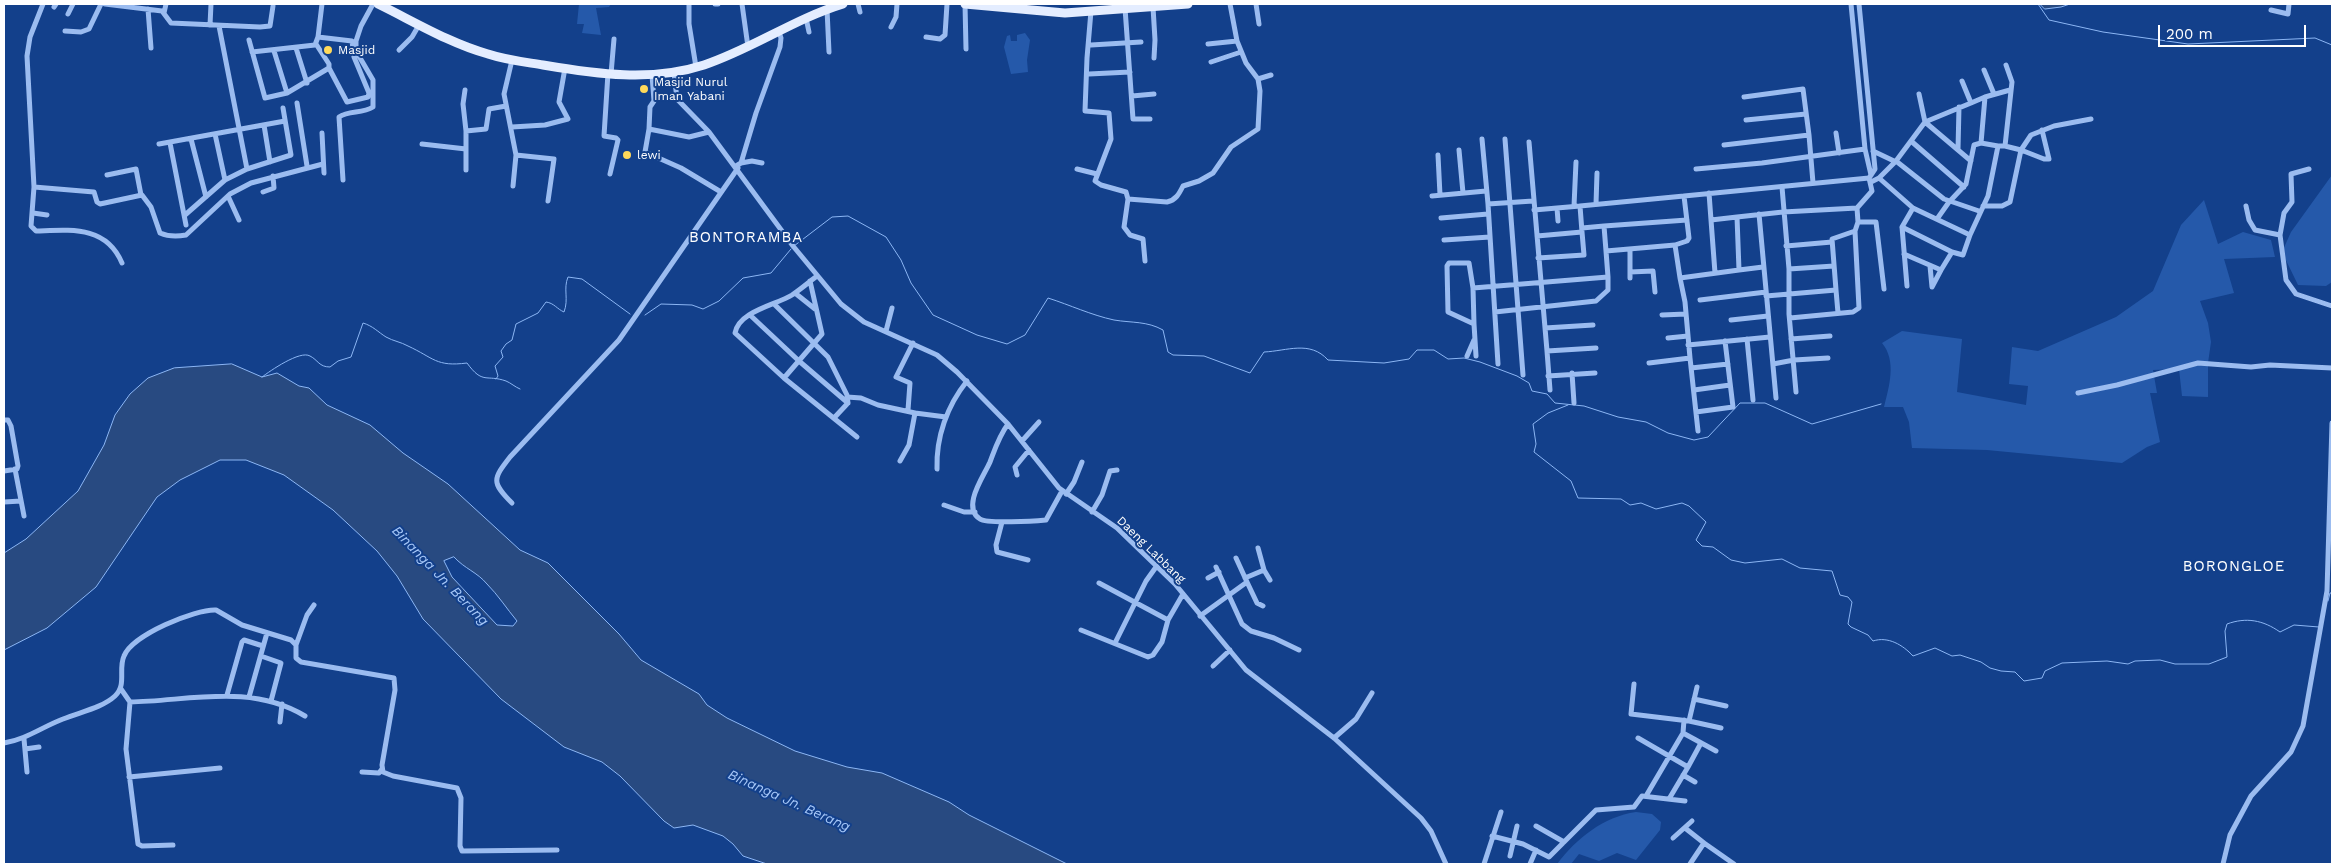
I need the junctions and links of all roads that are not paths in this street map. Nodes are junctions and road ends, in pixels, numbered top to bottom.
1 (43, 4) edge
2 (73, 4) edge
3 (101, 4) edge
4 (105, 4) edge
5 (166, 4) edge
6 (211, 4) edge
7 (322, 4) edge
8 (374, 4) edge
9 (378, 4) edge
10 (689, 4) edge
11 (742, 4) edge
12 (843, 4) edge
13 (858, 4) edge
14 (897, 4) edge
15 (947, 4) edge
16 (965, 4) edge
17 (1183, 4) edge
18 (1230, 4) edge
19 (1256, 4) edge
20 (1851, 4) edge
21 (1859, 4) edge
22 (2290, 4) edge
23 (273, 6) dead end
24 (1153, 6) junction
25 (1030, 7) edge
26 (1072, 8) edge
27 (1126, 8) junction
28 (148, 9) junction
29 (827, 9) junction
30 (2271, 10) dead end
31 (860, 12) dead end
32 (1091, 12) junction
33 (164, 13) junction
34 (68, 14) dead end
35 (806, 18) junction
36 (1260, 24) dead end
37 (210, 25) junction
38 (418, 25) junction
39 (218, 26) junction
40 (891, 28) dead end
41 (65, 31) dead end
42 (779, 32) junction
43 (809, 32) dead end
44 (318, 37) junction
45 (926, 37) dead end
46 (614, 39) dead end
47 (249, 40) dead end
48 (1237, 41) junction
49 (1141, 42) dead end
50 (1128, 43) junction
51 (316, 44) junction
52 (1208, 44) dead end
53 (1091, 45) dead end
54 (748, 46) junction
55 (151, 48) dead end
56 (296, 48) junction
57 (966, 49) dead end
58 (399, 50) dead end
59 (274, 51) junction
60 (252, 52) junction
61 (829, 52) dead end
62 (1241, 52) junction
63 (1154, 58) dead end
64 (512, 60) junction
65 (1211, 62) dead end
66 (2006, 65) dead end
67 (696, 67) junction
68 (330, 68) junction
69 (564, 68) junction
70 (1984, 70) dead end
71 (1130, 72) junction
72 (610, 73) junction
73 (674, 73) junction
74 (1089, 74) dead end
75 (1271, 74) dead end
76 (652, 75) junction
77 (1258, 79) junction
78 (1962, 81) dead end
79 (307, 83) junction
80 (465, 90) dead end
81 (2010, 90) junction
82 (287, 93) junction
83 (1154, 94) dead end
84 (1919, 94) dead end
85 (1994, 94) junction
86 (1132, 96) junction
87 (1744, 97) dead end
88 (1985, 97) junction
89 (297, 103) dead end
90 (1971, 103) junction
91 (506, 106) junction
92 (1959, 107) junction
93 (283, 108) dead end
94 (1806, 114) junction
95 (1150, 119) dead end
96 (2090, 119) dead end
97 (285, 120) junction
98 (1746, 120) dead end
99 (1925, 122) junction
100 (264, 125) junction
101 (512, 127) junction
102 (649, 128) junction
103 (240, 129) junction
104 (2042, 130) junction
105 (466, 131) junction
106 (322, 133) dead end
107 (706, 133) junction
108 (1836, 133) dead end
109 (215, 134) junction
110 (1808, 135) junction
111 (191, 139) junction
112 (1482, 139) dead end
113 (1505, 139) dead end
114 (1911, 141) junction
115 (1529, 142) dead end
116 (170, 143) junction
117 (1981, 143) junction
118 (158, 144) dead end
119 (422, 144) dead end
120 (1724, 145) dead end
121 (1998, 146) junction
122 (2005, 146) junction
123 (466, 149) junction
124 (1865, 149) junction
125 (1958, 149) junction
126 (1459, 150) dead end
127 (2021, 150) junction
128 (1873, 151) junction
129 (1839, 153) junction
130 (516, 155) junction
131 (1438, 155) dead end
132 (1810, 157) junction
133 (1895, 161) junction
134 (1970, 161) junction
135 (270, 162) junction
136 (1576, 162) dead end
137 (762, 163) dead end
138 (323, 164) junction
139 (308, 166) junction
140 (738, 166) junction
141 (2309, 168) dead end
142 (247, 169) junction
143 (1077, 169) dead end
144 (1696, 169) dead end
145 (466, 170) dead end
146 (324, 173) dead end
147 (1598, 173) dead end
148 (610, 174) dead end
149 (1097, 174) junction
150 (107, 175) dead end
151 (273, 176) junction
152 (1870, 178) junction
153 (1878, 178) junction
154 (225, 180) junction
155 (343, 180) dead end
156 (1813, 183) junction
157 (513, 186) dead end
158 (34, 187) junction
159 (1782, 187) junction
160 (1964, 187) junction
161 (1486, 191) junction
162 (263, 192) dead end
163 (720, 192) junction
164 (1463, 193) junction
165 (1709, 193) junction
166 (141, 195) junction
167 (1440, 195) junction
168 (228, 196) junction
169 (1432, 196) dead end
170 (1684, 196) junction
171 (206, 197) junction
172 (1128, 199) junction
173 (548, 201) dead end
174 (1533, 201) junction
175 (1950, 201) junction
176 (1510, 203) junction
177 (1488, 204) junction
178 (1596, 204) junction
179 (1574, 206) junction
180 (1580, 206) junction
181 (2246, 206) dead end
182 (1557, 208) junction
183 (1857, 208) junction
184 (1912, 208) junction
185 (1981, 209) junction
186 (1534, 210) junction
187 (1783, 212) junction
188 (33, 213) junction
189 (1488, 214) junction
190 (1758, 214) junction
191 (47, 215) dead end
192 (185, 215) junction
193 (1737, 217) junction
194 (1441, 218) dead end
195 (1937, 219) junction
196 (239, 220) dead end
197 (1687, 220) junction
198 (1711, 220) junction
199 (1558, 221) dead end
200 (1858, 222) junction
201 (186, 225) dead end
202 (1604, 226) junction
203 (1902, 227) junction
204 (1582, 230) junction
205 (1855, 231) junction
206 (1970, 235) junction
207 (2280, 235) junction
208 (1536, 236) junction
209 (1490, 237) junction
210 (1444, 240) dead end
211 (1832, 242) junction
212 (1675, 245) junction
213 (1786, 246) junction
214 (1630, 249) junction
215 (1606, 251) junction
216 (1952, 252) junction
217 (1904, 254) junction
218 (1538, 258) junction
219 (1144, 261) dead end
220 (122, 264) dead end
221 (1834, 266) junction
222 (1930, 266) junction
223 (1763, 268) junction
224 (1739, 270) junction
225 (1790, 270) junction
226 (1941, 270) junction
227 (1715, 273) junction
228 (817, 276) junction
229 (1608, 277) junction
230 (1680, 278) junction
231 (810, 281) junction
232 (1540, 282) junction
233 (1516, 284) junction
234 (1493, 286) junction
235 (1907, 286) dead end
236 (1473, 288) junction
237 (1884, 289) dead end
238 (1836, 290) junction
239 (1655, 292) dead end
240 (795, 293) junction
241 (1790, 293) junction
242 (1766, 294) junction
243 (1700, 300) dead end
244 (774, 304) junction
245 (2332, 306) edge
246 (1542, 307) junction
247 (892, 308) dead end
248 (1518, 308) junction
249 (815, 309) junction
250 (1495, 312) junction
251 (1838, 313) junction
252 (1686, 314) junction
253 (750, 315) junction
254 (1662, 316) dead end
255 (1768, 316) junction
256 (1790, 318) junction
257 (1731, 320) dead end
258 (1474, 324) junction
259 (1593, 325) dead end
260 (1545, 328) junction
261 (886, 331) junction
262 (1688, 336) junction
263 (1830, 336) dead end
264 (1476, 337) junction
265 (1770, 337) junction
266 (1668, 338) dead end
267 (1747, 339) junction
268 (1792, 339) junction
269 (815, 342) junction
270 (1725, 342) junction
271 (913, 343) junction
272 (1688, 345) junction
273 (1596, 348) dead end
274 (1546, 351) junction
275 (1467, 356) dead end
276 (1476, 356) dead end
277 (1690, 358) junction
278 (1828, 358) dead end
279 (1794, 360) junction
280 (799, 361) junction
281 (1649, 363) dead end
282 (1498, 364) dead end
283 (1728, 364) junction
284 (1773, 364) junction
285 (1691, 368) junction
286 (2332, 368) edge
287 (1572, 373) junction
288 (1595, 373) dead end
289 (1523, 375) dead end
290 (1548, 376) junction
291 (784, 378) junction
292 (967, 382) junction
293 (1730, 385) junction
294 (1550, 390) dead end
295 (1694, 390) junction
296 (1796, 392) dead end
297 (2078, 393) dead end
298 (1776, 398) dead end
299 (847, 400) junction
300 (1753, 400) dead end
301 (1574, 403) dead end
302 (908, 410) junction
303 (1696, 412) junction
304 (915, 413) junction
305 (834, 418) junction
306 (946, 418) junction
307 (4, 420) edge
308 (1039, 422) dead end
309 (2332, 423) edge
310 (1008, 424) junction
311 (1698, 431) dead end
312 (857, 437) dead end
313 (1022, 441) junction
314 (1029, 450) junction
315 (900, 461) dead end
316 (1082, 462) dead end
317 (15, 469) junction
318 (937, 469) dead end
319 (1116, 470) dead end
320 (4, 471) edge
321 (1017, 475) dead end
322 (2332, 483) edge
323 (1064, 493) junction
324 (21, 501) junction
325 (4, 502) edge
326 (512, 503) dead end
327 (944, 505) dead end
328 (975, 512) junction
329 (1092, 512) junction
330 (24, 516) dead end
331 (1002, 522) junction
332 (1258, 548) dead end
333 (1236, 558) dead end
334 (1028, 560) dead end
335 (1156, 566) junction
336 (1264, 570) junction
337 (1208, 578) dead end
338 (1246, 580) junction
339 (1270, 580) dead end
340 (1099, 583) dead end
341 (1183, 594) junction
342 (1228, 594) junction
343 (1135, 603) junction
344 (314, 605) dead end
345 (1264, 606) dead end
346 (1200, 616) junction
347 (1168, 620) junction
348 (1081, 630) dead end
349 (267, 633) junction
350 (1115, 643) junction
351 (296, 645) junction
352 (263, 646) junction
353 (1230, 650) junction
354 (1298, 650) dead end
355 (261, 656) junction
356 (1213, 666) dead end
357 (1634, 684) dead end
358 (1697, 687) dead end
359 (121, 689) junction
360 (1372, 693) dead end
361 (226, 695) junction
362 (249, 697) junction
363 (1694, 699) junction
364 (271, 701) junction
365 (130, 702) junction
366 (282, 704) junction
367 (1726, 706) dead end
368 (305, 716) dead end
369 (1687, 721) junction
370 (280, 722) dead end
371 (1721, 728) dead end
372 (1683, 733) junction
373 (1334, 738) junction
374 (1638, 738) dead end
375 (24, 739) junction
376 (4, 743) edge
377 (1701, 743) junction
378 (39, 747) dead end
379 (25, 749) junction
380 (1716, 751) dead end
381 (1668, 756) junction
382 (1688, 767) junction
383 (220, 768) dead end
384 (382, 769) junction
385 (27, 772) dead end
386 (362, 772) dead end
387 (1683, 775) junction
388 (129, 777) junction
389 (1696, 782) dead end
390 (1646, 796) junction
391 (1669, 799) junction
392 (1685, 801) dead end
393 (1501, 812) dead end
394 (1692, 821) dead end
395 (1517, 826) dead end
396 (1536, 826) dead end
397 (1685, 828) junction
398 (1492, 836) junction
399 (1673, 838) dead end
400 (1513, 841) junction
401 (1564, 842) junction
402 (1704, 843) junction
403 (173, 845) dead end
404 (557, 850) dead end
405 (1536, 850) junction
406 (1510, 856) dead end
407 (1446, 864) edge
408 (1484, 864) edge
409 (1530, 864) edge
410 (1692, 864) edge
411 (1734, 864) edge
412 (2223, 864) edge

1 - 158 street
2 - 34 street
3 - 41 street
4 - 28 street
5 - 33 street
6 - 37 street
7 - 44 street
8 - 155 street
9 - 38 main road
10 - 67 street
11 - 54 street
12 - 29 main road
13 - 31 street
14 - 40 street
15 - 45 street
16 - 25 main road
16 - 57 street
17 - 24 main road
18 - 48 street
19 - 36 street
20 - 124 street
21 - 128 street
22 - 30 street
23 - 39 street
24 - 27 main road
24 - 63 street
25 - 26 main road
26 - 32 main road
27 - 32 main road
27 - 50 street
28 - 33 street
28 - 55 street
29 - 35 main road
29 - 61 street
32 - 149 street
33 - 37 street
35 - 42 main road
35 - 43 street
37 - 39 street
38 - 58 street
38 - 64 main road
39 - 103 street
42 - 54 main road
42 - 140 street
44 - 51 street
44 - 68 street
46 - 72 street
47 - 60 street
48 - 52 street
48 - 62 street
49 - 50 street
50 - 53 street
50 - 71 street
51 - 56 street
51 - 68 street
54 - 67 main road
56 - 59 street
56 - 79 street
59 - 60 street
59 - 82 street
60 - 82 street
62 - 65 street
62 - 77 street
64 - 69 main road
64 - 91 street
66 - 81 street
67 - 73 main road
68 - 79 street
69 - 72 main road
69 - 101 street
70 - 85 street
71 - 74 street
71 - 86 street
72 - 76 main road
72 - 148 street
73 - 76 main road
73 - 107 street, Daeng Labbang
75 - 77 street
76 - 102 street
77 - 172 street
78 - 90 street
79 - 82 street
80 - 105 street
81 - 85 street
81 - 122 street
83 - 86 street
84 - 99 street
85 - 88 street
86 - 95 street
87 - 94 street
88 - 90 street
88 - 117 street
89 - 139 street
90 - 92 street
91 - 101 street
91 - 105 street
92 - 99 street
92 - 125 street
93 - 97 street
94 - 98 street
94 - 110 street
96 - 104 street
97 - 100 street
97 - 135 street
99 - 114 street
99 - 125 street
100 - 103 street
100 - 135 street
101 - 130 street
102 - 107 street
102 - 163 street
103 - 109 street
103 - 142 street
104 - 127 street
104 - 127 street
105 - 123 street
106 - 138 street
107 - 140 street, Daeng Labbang
108 - 129 street
109 - 111 street
109 - 154 street
110 - 120 street
110 - 132 street
111 - 116 street
111 - 171 street
112 - 161 street
113 - 176 street
114 - 133 street
114 - 160 street
115 - 174 street
116 - 118 street
116 - 192 street
117 - 121 street
117 - 134 street
119 - 123 street
121 - 122 street
121 - 185 street
122 - 127 street
123 - 145 street
124 - 129 street
124 - 152 street
125 - 134 street
126 - 164 street
127 - 185 street
128 - 133 street
128 - 152 street
129 - 132 street
130 - 157 street
130 - 173 street
131 - 167 street
132 - 144 street
132 - 156 street
133 - 153 street
133 - 175 street
134 - 160 street
135 - 142 street
136 - 179 street
137 - 140 street
138 - 139 street
138 - 146 street
139 - 151 street
140 - 163 street
140 - 228 street, Daeng Labbang
141 - 207 street
142 - 154 street
143 - 149 street
147 - 178 street
149 - 172 street
150 - 166 street
151 - 162 street
151 - 168 street
152 - 153 street
152 - 156 street
152 - 183 street
153 - 184 street
154 - 171 street
156 - 159 street
158 - 166 street
158 - 188 street
159 - 165 street
159 - 187 street
160 - 175 street
161 - 164 street
161 - 177 street
163 - 326 street
164 - 167 street
165 - 170 street
165 - 198 street
166 - 168 street
167 - 169 street
168 - 196 street
170 - 178 street
170 - 197 street
171 - 192 street
172 - 219 street
174 - 176 street
174 - 186 street
175 - 185 street
175 - 195 street
176 - 177 street
176 - 233 street
177 - 189 street
178 - 180 street
179 - 180 street
179 - 182 street
180 - 204 street
181 - 207 street
182 - 186 street
182 - 199 street
183 - 187 street
183 - 200 street
184 - 195 street
184 - 203 street
185 - 206 street
186 - 208 street
187 - 190 street
187 - 213 street
188 - 191 street
188 - 220 street
189 - 194 street
189 - 209 street
190 - 193 street
190 - 223 street
192 - 201 street
193 - 198 street
193 - 224 street
195 - 206 street
197 - 202 street
197 - 212 street
198 - 227 street
200 - 205 street
200 - 237 street
202 - 204 street
202 - 215 street
203 - 216 street
203 - 217 street
204 - 208 street
204 - 218 street
205 - 211 street
205 - 251 street
206 - 216 street
207 - 245 street
208 - 218 street
209 - 210 street
209 - 234 street
211 - 213 street
211 - 221 street
212 - 214 street
212 - 230 street
213 - 225 street
214 - 215 street
214 - 239 street
215 - 229 street
216 - 226 street
217 - 222 street
217 - 235 street
218 - 232 street
221 - 225 street
221 - 238 street
222 - 226 street
222 - 226 street
223 - 224 street
223 - 242 street
224 - 227 street
225 - 241 street
227 - 230 street
228 - 231 street
228 - 261 street, Daeng Labbang
229 - 232 street
229 - 246 street
230 - 252 street
231 - 240 street
231 - 249 street
232 - 233 street
232 - 246 street
233 - 234 street
233 - 248 street
234 - 236 street
234 - 250 street
236 - 258 street
236 - 258 street
238 - 241 street
238 - 251 street
240 - 244 street
240 - 249 street
241 - 242 street
241 - 256 street
242 - 243 street
242 - 255 street
244 - 253 street
244 - 269 street
246 - 248 street
246 - 260 street
247 - 261 street
248 - 250 street
248 - 289 street
249 - 269 street
250 - 282 street
251 - 256 street
252 - 254 street
252 - 262 street
253 - 280 street
253 - 291 street
255 - 257 street
255 - 265 street
256 - 268 street
258 - 264 street
259 - 260 street
260 - 274 street
261 - 271 street, Daeng Labbang
262 - 266 street
262 - 272 street
263 - 268 street
264 - 275 street
264 - 276 street
265 - 267 street
265 - 284 street
267 - 270 street
267 - 300 street
268 - 279 street
269 - 280 street
269 - 299 street
270 - 272 street
270 - 283 street
271 - 292 street, Daeng Labbang
271 - 302 street
272 - 277 street
273 - 274 street
274 - 290 street
277 - 281 street
277 - 285 street
278 - 279 street
279 - 284 street
279 - 296 street
280 - 291 street
280 - 299 street
283 - 285 street
283 - 293 street
284 - 298 street
285 - 295 street
286 - 297 street
287 - 288 street
287 - 290 street
287 - 301 street
290 - 294 street
291 - 305 street
292 - 306 street
292 - 310 street, Daeng Labbang
293 - 295 street
293 - 303 street
295 - 303 street
299 - 302 street
299 - 305 street
302 - 304 street
303 - 311 street
304 - 306 street
304 - 315 street
305 - 312 street
306 - 318 street
307 - 317 street
308 - 313 street
309 - 322 street
310 - 313 street, Daeng Labbang
310 - 328 street
313 - 314 street, Daeng Labbang
314 - 321 street
314 - 323 street, Daeng Labbang
316 - 323 street
317 - 320 street
317 - 324 street
319 - 329 street
322 - 412 street
323 - 329 street, Daeng Labbang
323 - 331 street
324 - 325 street
324 - 330 street
327 - 328 street
328 - 331 street
329 - 335 street, Daeng Labbang
331 - 334 street
332 - 336 street
333 - 338 street
335 - 341 street, Daeng Labbang
335 - 343 street
336 - 338 street
336 - 339 street
337 - 342 street
338 - 342 street
338 - 345 street
340 - 343 street
341 - 346 street, Daeng Labbang
341 - 347 street
342 - 346 street
342 - 354 street
343 - 347 street
343 - 350 street
344 - 351 street
346 - 353 street, Daeng Labbang
347 - 350 street
348 - 350 street
349 - 351 street
349 - 352 street
349 - 359 street
351 - 384 street
352 - 355 street
352 - 361 street
353 - 356 street
353 - 373 street, Daeng Labbang
355 - 362 street
355 - 364 street
357 - 369 street
358 - 363 street
359 - 365 street
359 - 375 street
360 - 373 street
361 - 362 street
361 - 365 street
362 - 364 street
363 - 367 street
363 - 369 street
364 - 366 street
365 - 388 street
366 - 368 street
366 - 370 street
369 - 371 street
369 - 372 street
372 - 377 street
372 - 381 street
373 - 407 street, Daeng Labbang
374 - 381 street
375 - 376 street
375 - 379 street
377 - 380 street
377 - 382 street
378 - 379 street
379 - 385 street
381 - 382 street
381 - 390 street
382 - 387 street
383 - 388 street
384 - 386 street
384 - 404 street
387 - 389 street
387 - 391 street
388 - 403 street
390 - 391 street
390 - 401 street
391 - 392 street
393 - 398 street
394 - 397 street
395 - 400 street
396 - 401 street
397 - 399 street
397 - 402 street
398 - 400 street
398 - 408 street
400 - 405 street
400 - 406 street
401 - 405 street
402 - 410 street
402 - 411 street
405 - 409 street

